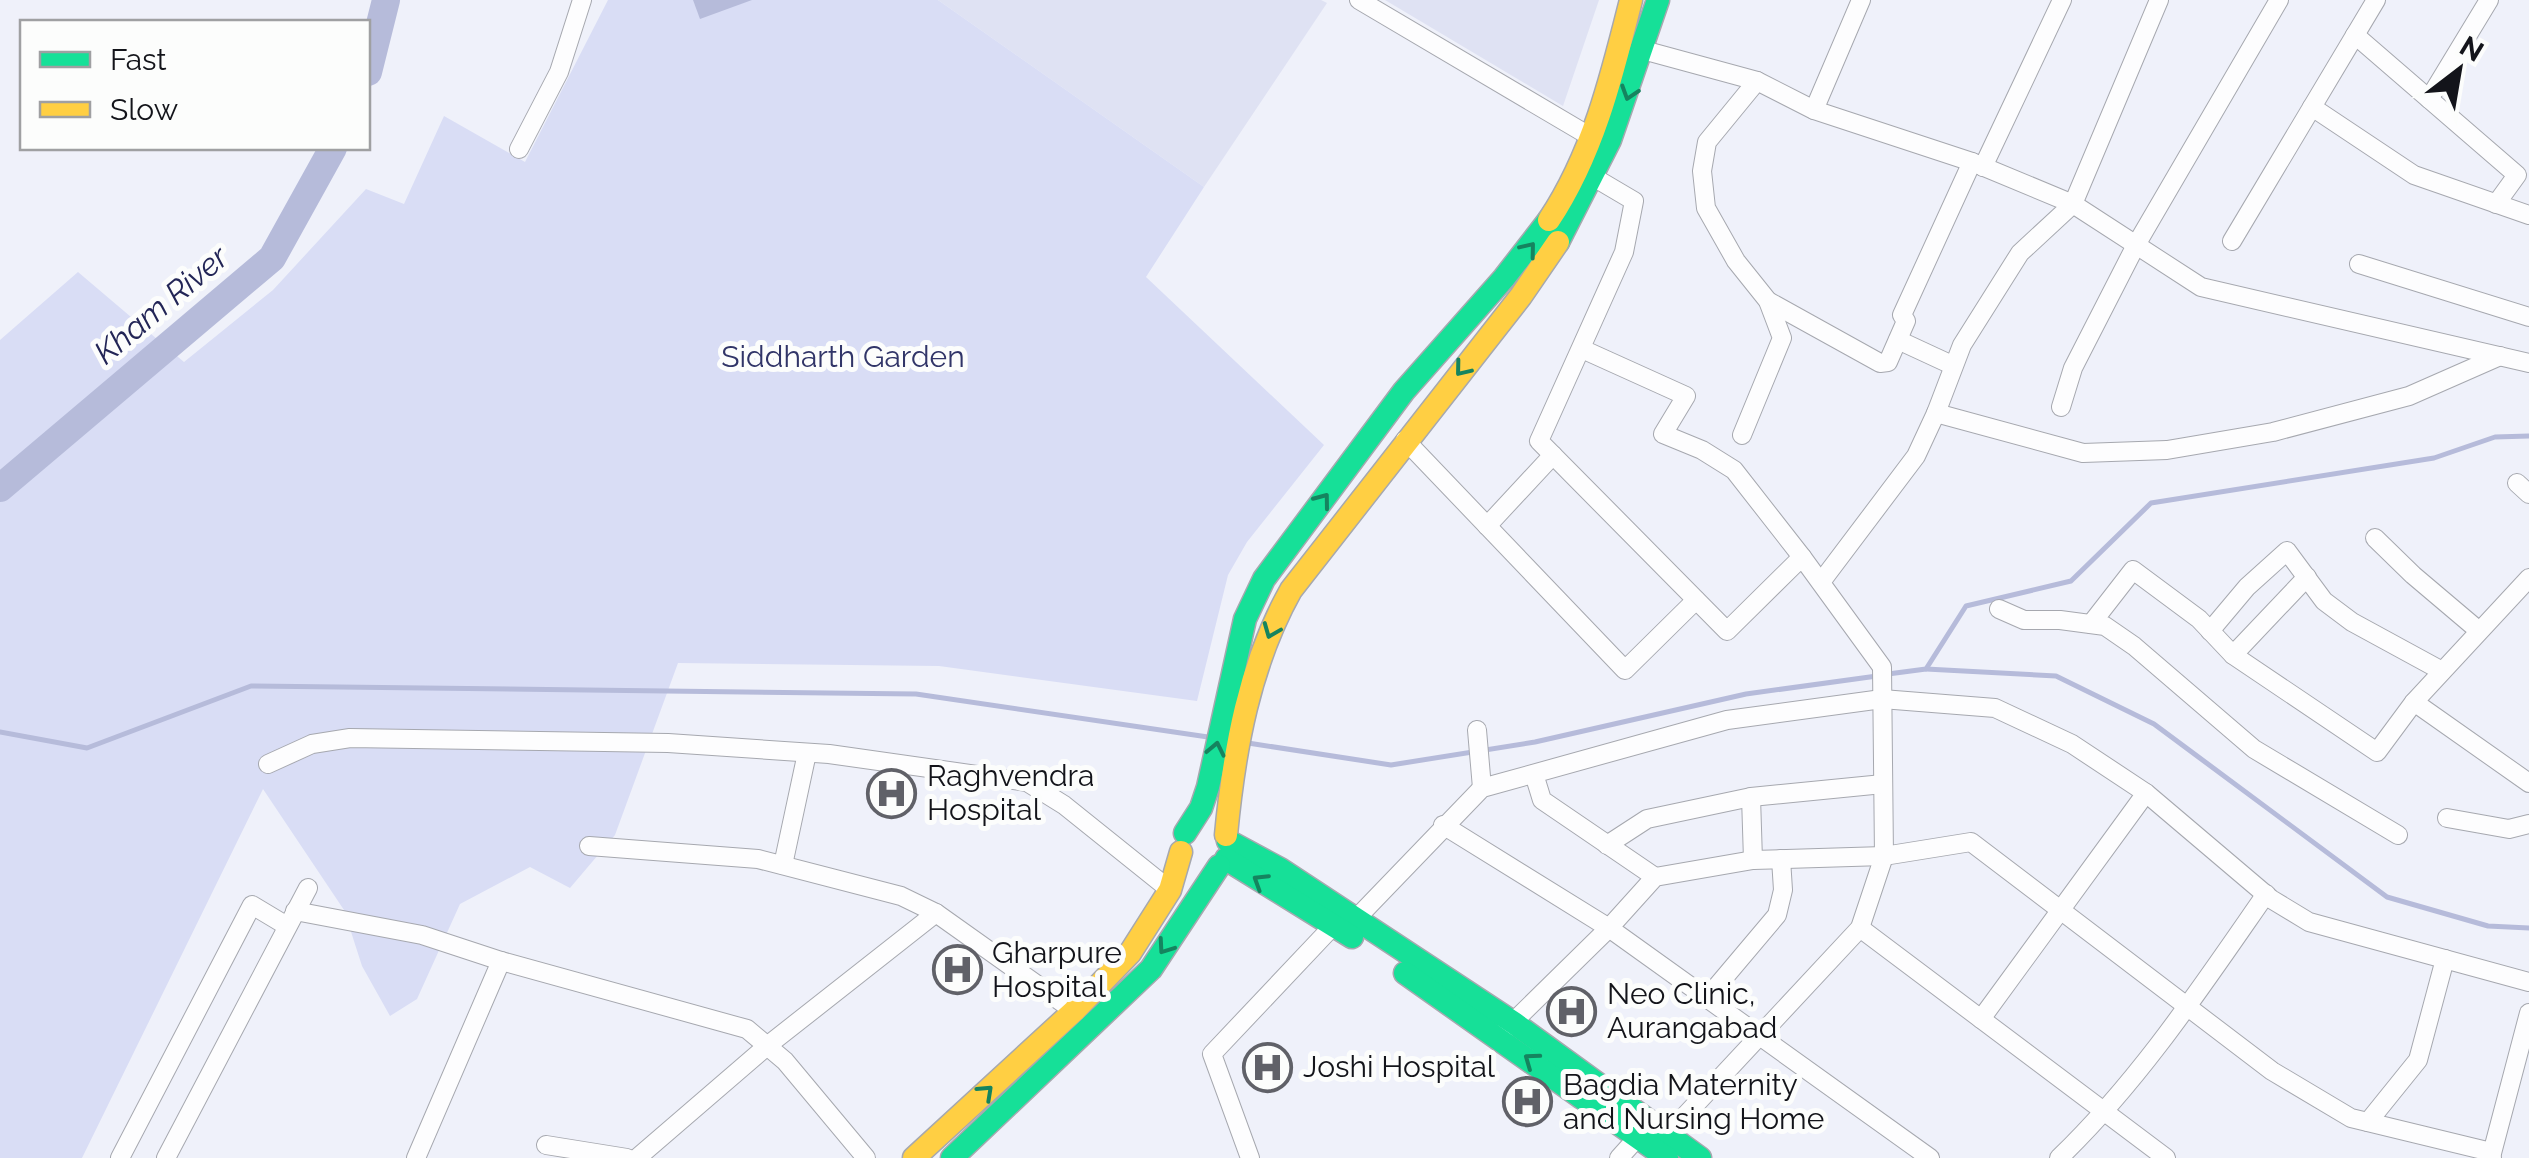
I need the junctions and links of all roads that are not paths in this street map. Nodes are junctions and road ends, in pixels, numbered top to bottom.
1 (582, 0) edge
2 (1358, 0) edge
3 (1630, 0) edge
4 (1658, 0) edge
5 (1861, 0) edge
6 (2062, 0) edge
7 (2159, 0) edge
8 (2278, 0) edge
9 (2376, 0) edge
10 (2489, 0) edge
11 (2355, 36) junction
12 (1642, 50) junction
13 (1757, 81) junction
14 (2428, 100) junction
15 (2312, 106) junction
16 (1814, 110) junction
17 (1591, 137) junction
18 (520, 149) dead end
19 (1978, 164) junction
20 (1595, 178) junction
21 (2073, 204) junction
22 (2496, 204) junction
23 (2529, 216) edge
24 (2232, 240) dead end
25 (2136, 245) junction
26 (2359, 264) dead end
27 (1768, 301) junction
28 (2529, 317) edge
29 (1898, 340) junction
30 (1582, 349) junction
31 (2501, 356) junction
32 (2529, 362) edge
33 (1952, 365) junction
34 (2060, 407) dead end
35 (1936, 412) junction
36 (1742, 436) dead end
37 (1405, 440) junction
38 (1553, 455) junction
39 (1487, 526) junction
40 (2375, 538) dead end
41 (1802, 557) junction
42 (2307, 577) junction
43 (2529, 578) edge
44 (1821, 582) junction
45 (1696, 600) junction
46 (1999, 609) dead end
47 (2091, 624) junction
48 (2210, 630) junction
49 (2478, 630) junction
50 (2234, 654) junction
51 (2442, 671) junction
52 (1882, 698) junction
53 (2414, 702) junction
54 (1234, 714) junction
55 (1477, 730) dead end
56 (806, 752) junction
57 (268, 764) dead end
58 (1534, 774) junction
59 (2529, 783) edge
60 (1883, 784) junction
61 (1219, 788) junction
62 (1482, 788) junction
63 (2146, 793) junction
64 (1751, 797) junction
65 (2446, 818) dead end
66 (2529, 824) edge
67 (1443, 825) junction
68 (2398, 836) dead end
69 (1183, 842) junction
70 (1607, 845) junction
71 (588, 846) dead end
72 (1225, 850) junction
73 (1884, 856) junction
74 (1781, 859) junction
75 (1753, 860) junction
76 (783, 865) junction
77 (1654, 878) junction
78 (308, 888) dead end
79 (1170, 890) junction
80 (2266, 894) junction
81 (2061, 910) junction
82 (936, 913) junction
83 (291, 919) junction
84 (1344, 926) junction
85 (1608, 928) junction
86 (1860, 928) junction
87 (2445, 959) junction
88 (501, 961) junction
89 (2529, 982) edge
90 (1707, 998) junction
91 (2188, 1006) junction
92 (1074, 1011) junction
93 (2529, 1013) edge
94 (1981, 1019) junction
95 (1506, 1030) junction
96 (1762, 1036) junction
97 (767, 1046) junction
98 (2106, 1113) junction
99 (2368, 1122) junction
100 (1637, 1138) junction
101 (546, 1145) dead end
102 (1667, 1146) edge
103 (171, 1156) edge
104 (120, 1158) edge
105 (416, 1158) edge
106 (627, 1158) edge
107 (637, 1158) edge
108 (866, 1158) edge
109 (914, 1158) edge
110 (952, 1158) edge
111 (1250, 1158) edge
112 (1619, 1158) edge
113 (1700, 1158) edge
114 (1930, 1158) edge
115 (2059, 1158) edge
116 (2166, 1158) edge
117 (2492, 1158) edge

1 - 18 street
2 - 17 street
3 - 17 main road
4 - 12 main road
5 - 16 street
6 - 19 street
7 - 21 street
8 - 25 street
9 - 11 street
10 - 14 street
11 - 14 street
11 - 15 street
12 - 13 street
12 -> 20 main road
13 - 16 street
13 - 27 street
14 - 22 street
15 - 22 street
15 - 24 street
16 - 19 street
54 -> 17 main road
19 - 21 street
19 - 29 street
20 - 30 street
20 -> 37 main road
21 - 25 street
21 - 33 street
22 - 23 street
25 - 31 street
25 - 34 street
26 - 28 street
27 - 29 street
27 - 36 street
29 - 33 street
30 - 38 street
30 - 41 street
31 - 32 street
31 - 35 street
33 - 35 street
35 - 44 street
37 - 39 street
37 -> 54 main road
38 - 39 street
38 - 45 street
39 - 45 street
40 - 49 street
41 - 44 street
41 - 45 street
42 - 48 street
42 - 50 street
42 - 51 street
43 - 49 street
44 - 52 street
46 - 47 street
47 - 48 street
47 - 68 street
48 - 50 street
49 - 51 street
50 - 53 street
51 - 53 street
52 - 58 street
52 - 60 street
52 - 63 street
53 - 59 street
54 - 61 main road
55 - 62 street
56 - 57 street
56 - 76 street
56 - 79 street
58 - 62 street
58 - 70 street
60 - 64 street
60 - 73 street
61 - 69 main road
61 - 72 main road
62 - 67 street
63 - 80 street
63 - 81 street
64 - 70 street
64 - 75 street
65 - 66 street
67 - 84 street
67 - 85 street
69 - 72 main road
69 - 72 main road
69 - 79 main road
70 - 77 street
71 - 76 street
72 - 84 main road
72 -> 110 main road
73 - 74 street
73 - 81 street
73 - 86 street
74 - 75 street
74 - 90 street
75 - 77 street
76 - 82 street
77 - 85 street
78 - 83 street
79 - 92 main road
80 - 87 street
80 - 91 street
81 - 91 street
81 - 94 street
82 - 92 street
82 - 97 street
83 - 88 street
83 - 103 street
83 - 104 street
84 - 95 main road
84 - 111 street
85 - 90 street
85 - 95 street
86 - 94 street
86 - 96 street
87 - 89 street
87 - 99 street
88 - 97 street
88 - 105 street
90 - 96 street
91 - 98 street
91 - 99 street
109 -> 92 main road
93 - 117 street
94 - 98 street
100 -> 95 main road
95 - 102 main road
96 - 102 street
96 - 114 street
97 - 107 street
97 - 108 street
98 - 115 street
98 - 116 street
99 - 117 street
100 - 102 main road
100 - 112 street
101 - 106 street
102 - 113 main road

